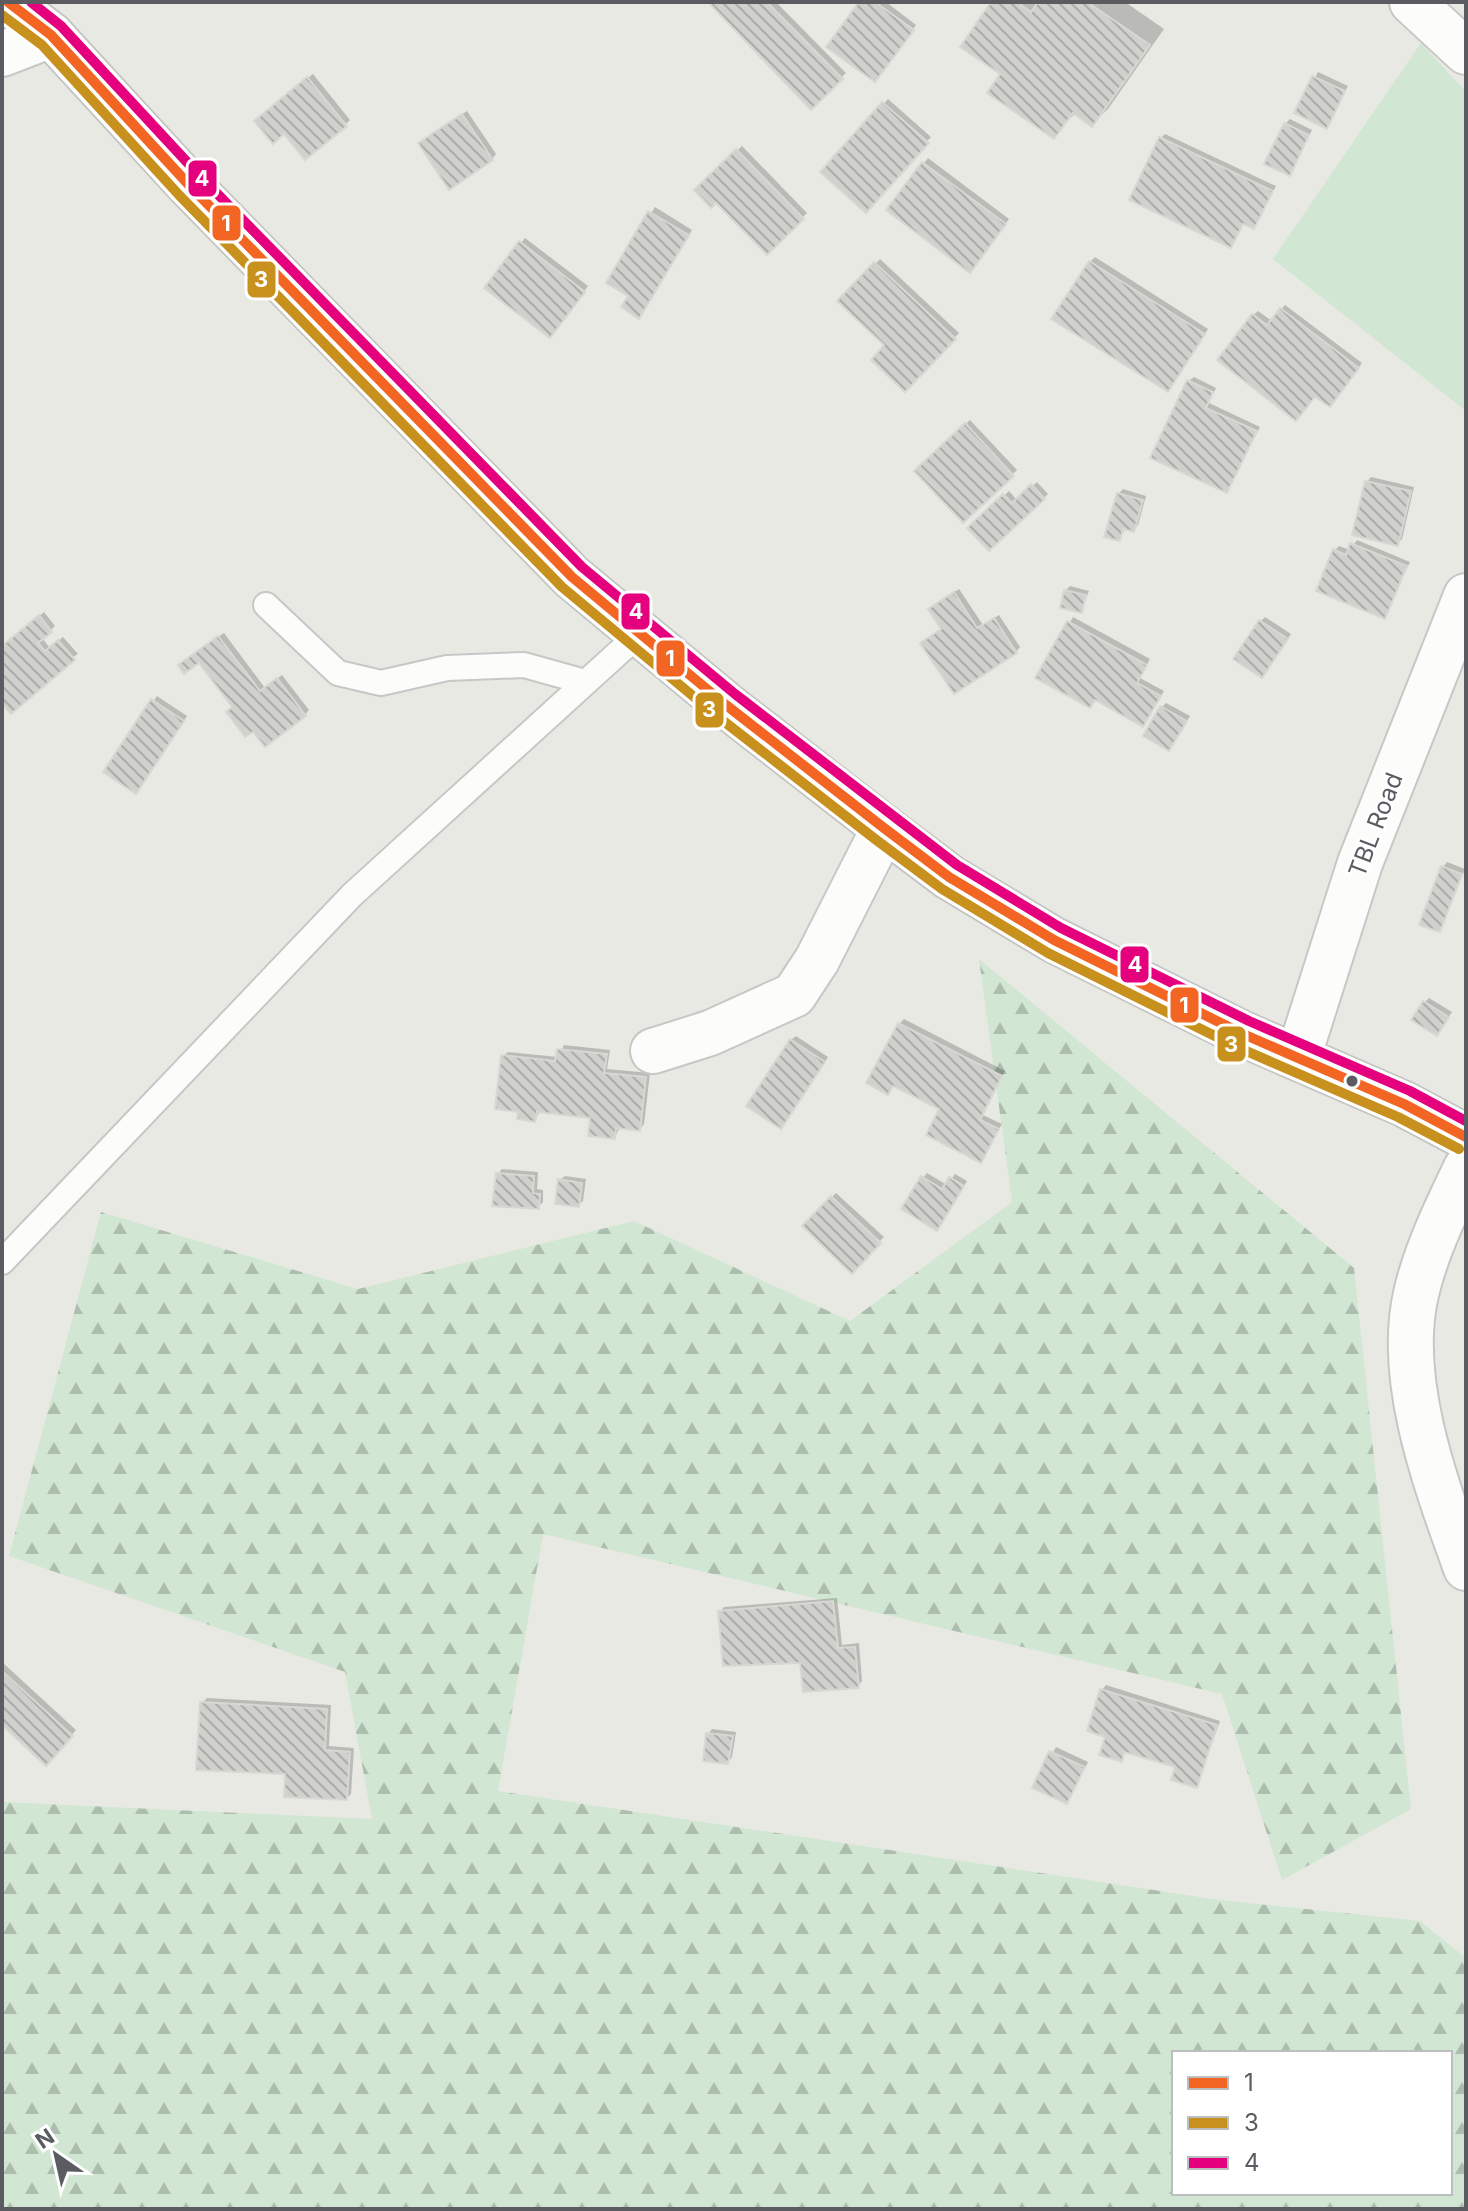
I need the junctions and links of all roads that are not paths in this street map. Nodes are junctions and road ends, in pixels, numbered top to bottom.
1 (8, 2) edge
2 (1412, 2) edge
3 (51, 35) junction
4 (1466, 52) edge
5 (2, 54) edge
6 (1466, 596) edge
7 (266, 605) dead end
8 (639, 634) junction
9 (585, 682) junction
10 (884, 828) junction
11 (653, 1051) dead end
12 (1298, 1058) junction
13 (1466, 1137) edge
14 (1466, 1168) edge
15 (2, 1262) edge
16 (1466, 1568) edge

1 - 3 main road
2 - 4 main road
3 - 5 main road
3 - 8 main road
6 - 12 main road, TBL Road
7 - 9 lane
8 - 9 lane
8 - 10 main road
9 - 15 lane
10 - 11 main road
10 - 12 main road
12 - 13 main road
14 - 16 main road

